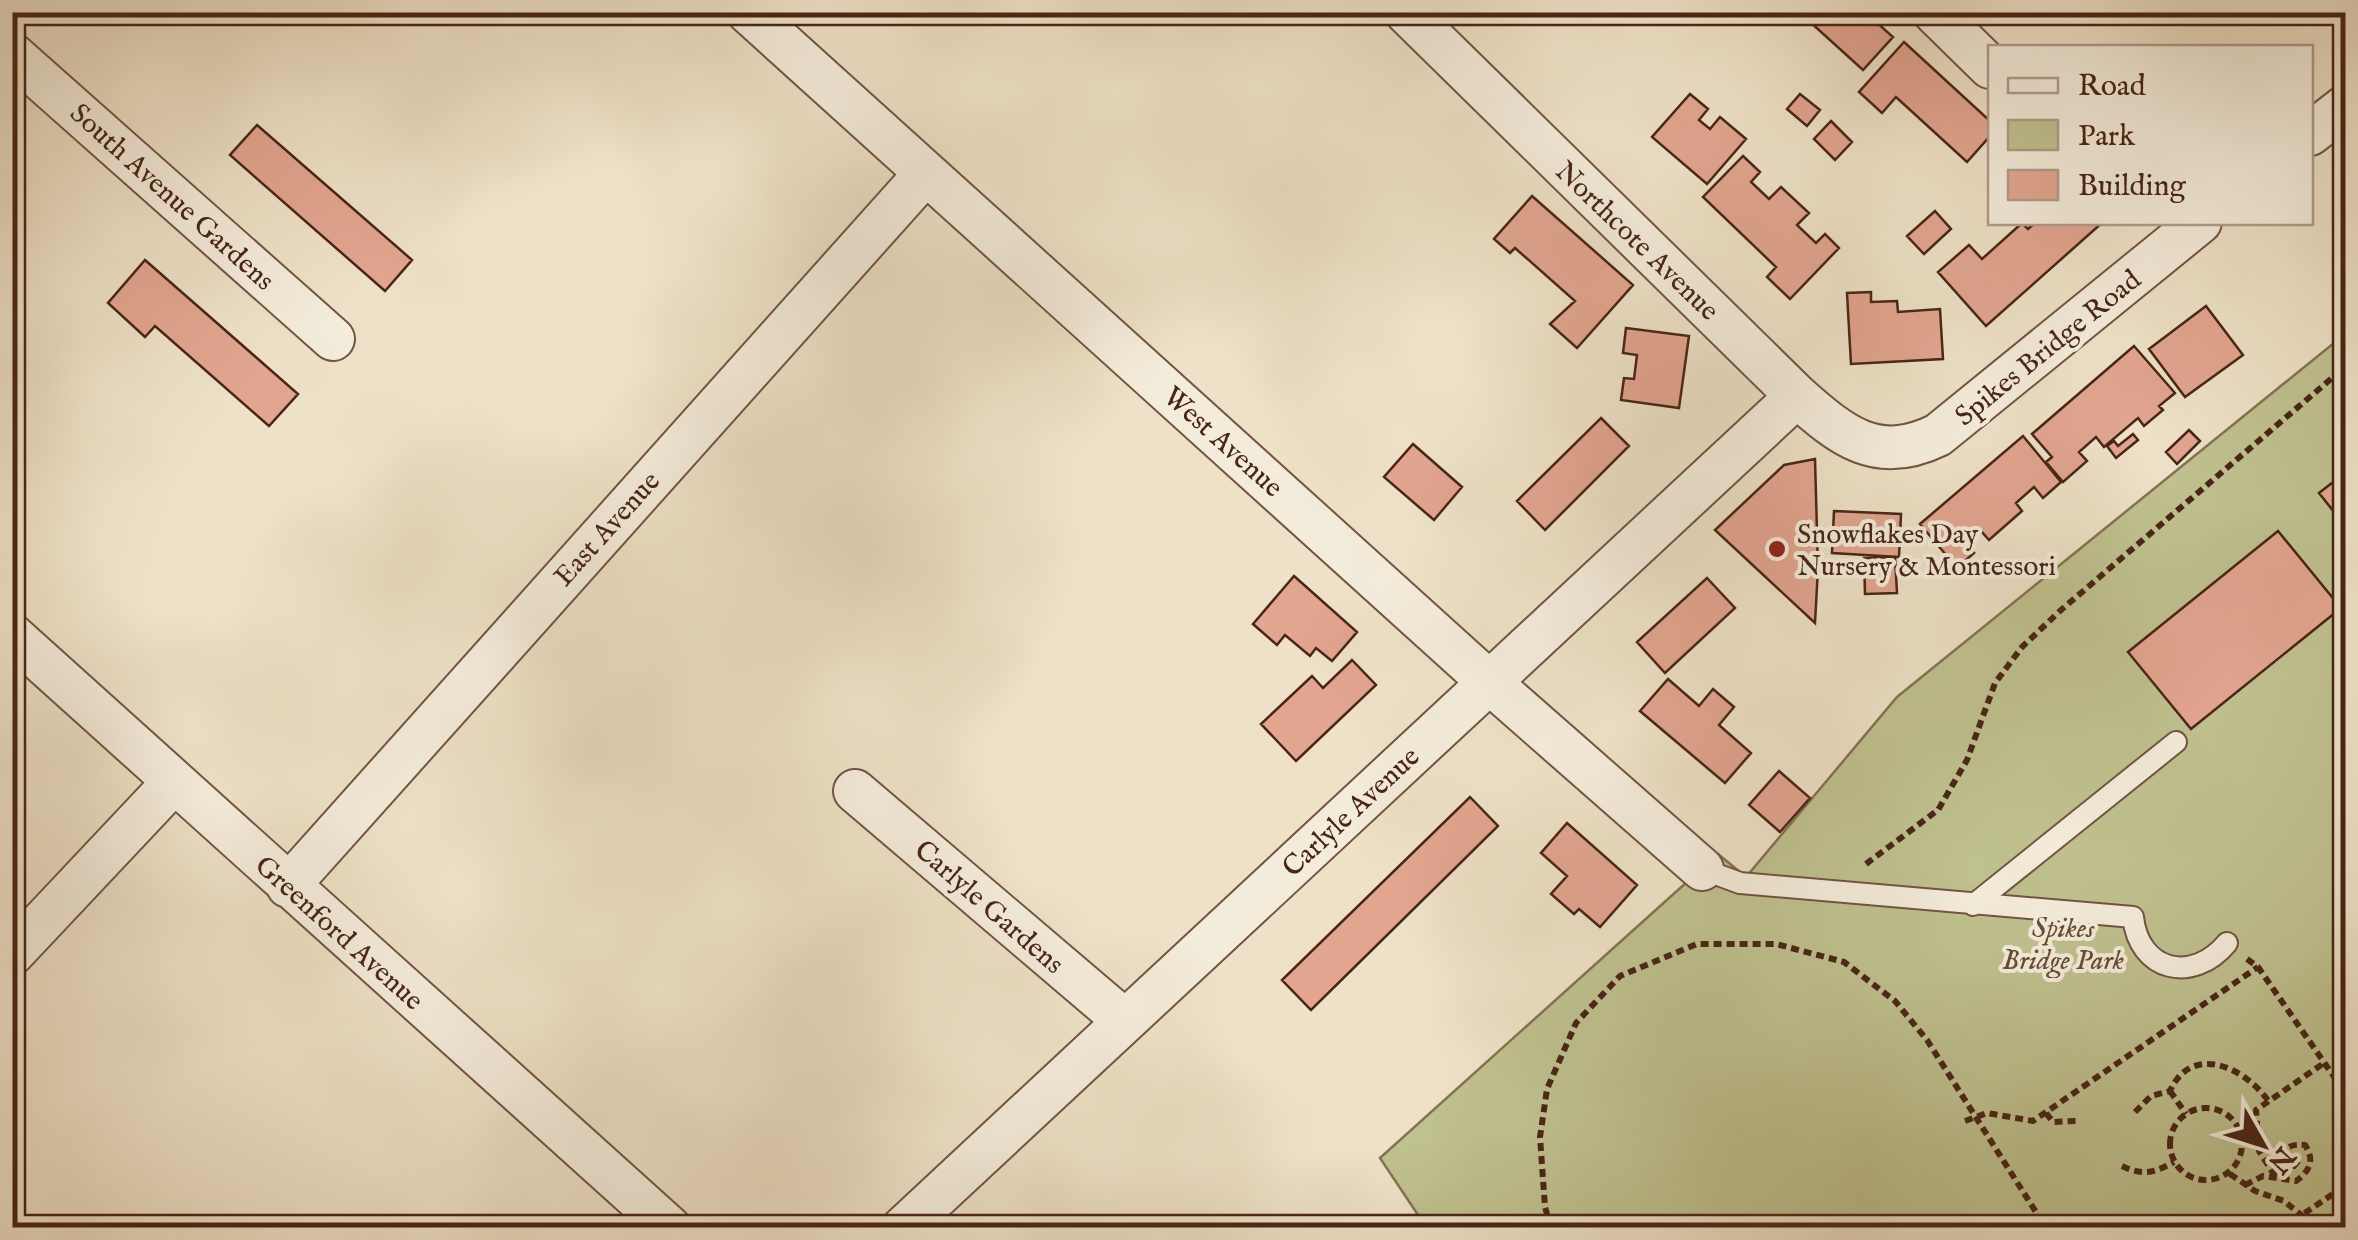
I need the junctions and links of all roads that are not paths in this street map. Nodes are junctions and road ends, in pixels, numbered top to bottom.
1 (748, 12) edge
2 (1406, 12) edge
3 (1934, 12) edge
4 (12, 54) edge
5 (1988, 65) edge
6 (2346, 106) edge
7 (2313, 132) edge
8 (926, 173) junction
9 (2172, 230) edge
10 (333, 339) dead end
11 (1797, 396) junction
12 (1883, 448) joint
13 (12, 635) edge
14 (1489, 682) junction
15 (2176, 742) dead end
16 (174, 782) junction
17 (856, 790) dead end
18 (1702, 869) joint
19 (288, 886) junction
20 (1974, 905) junction
21 (2226, 942) road end
22 (12, 954) edge
23 (1125, 1021) junction
24 (670, 1228) edge
25 (903, 1228) edge

1 - 8 street, West Avenue
2 - 11 street, Northcote Avenue
3 - 5 street
4 - 10 street, South Avenue Gardens
6 - 7 street
8 - 14 street, West Avenue
8 - 19 street, East Avenue
9 - 12 street, Spikes Bridge Road
11 - 12 street, Northcote Avenue
11 - 14 street, Carlyle Avenue
13 - 16 street, Greenford Avenue
14 - 18 street, West Avenue
14 - 23 street, Carlyle Avenue
15 - 20 lane
16 - 19 street, Greenford Avenue
16 - 22 street
17 - 23 street, Carlyle Gardens
18 - 20 lane
19 - 24 street, Greenford Avenue
20 - 21 lane
23 - 25 street, Carlyle Avenue

